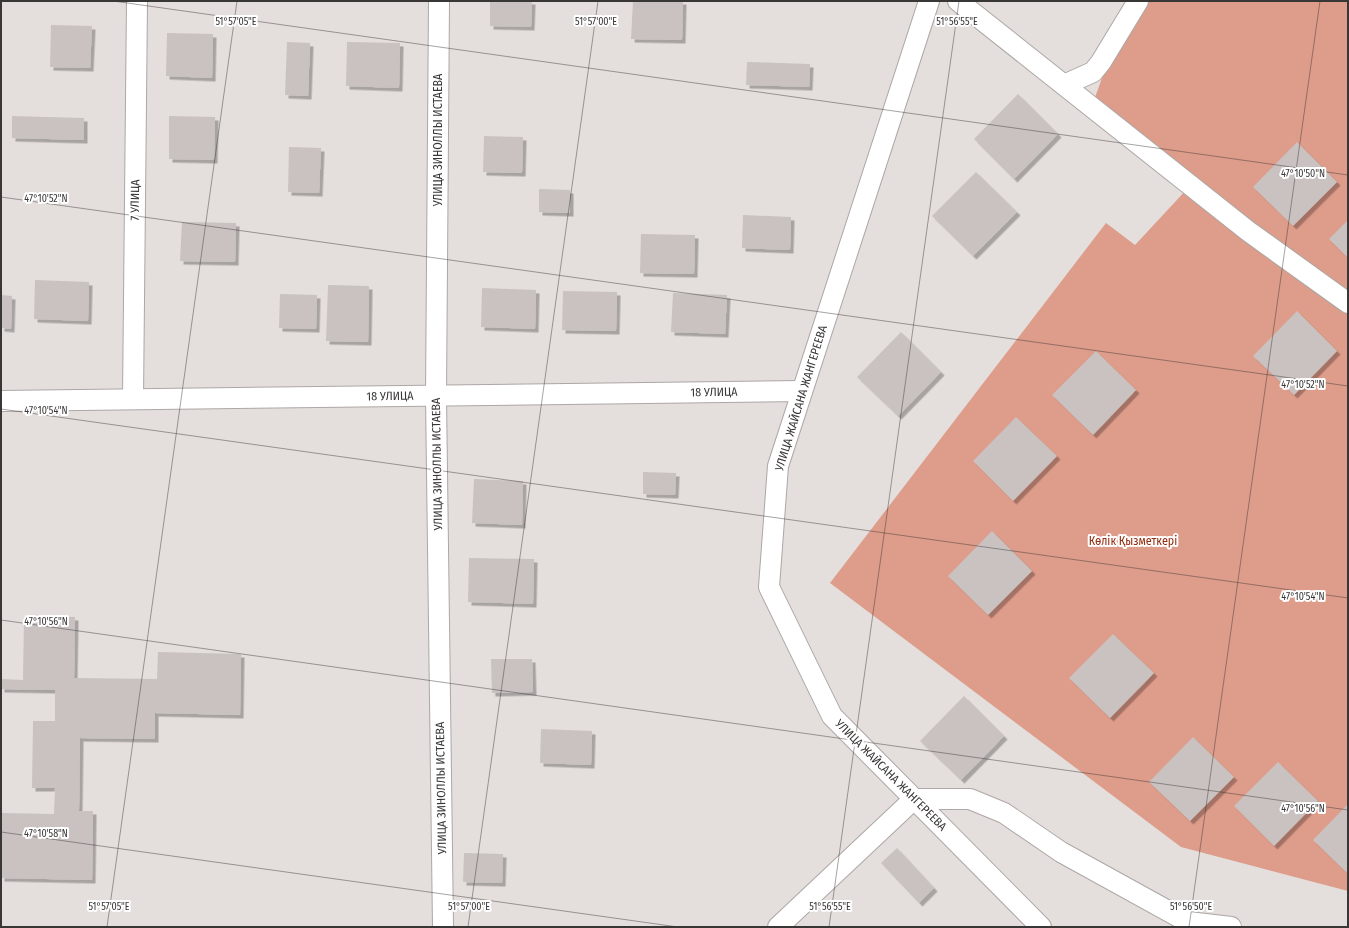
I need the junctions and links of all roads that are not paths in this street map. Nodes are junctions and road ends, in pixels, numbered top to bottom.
1 (136, 1) edge
2 (439, 1) edge
3 (929, 1) edge
4 (958, 1) edge
5 (1138, 1) edge
6 (1064, 85) junction
7 (1348, 303) edge
8 (802, 391) junction
9 (436, 396) junction
10 (133, 399) junction
11 (1, 401) edge
12 (914, 799) junction
13 (443, 927) edge
14 (778, 927) edge
15 (1041, 927) edge
16 (1231, 927) edge

1 - 10 street, 7 УЛИЦА
2 - 9 street, УЛИЦА ЗИНОЛЛЫ ИСТАЕВА
3 - 8 street, УЛИЦА ЖАЙСАНА ЖАНГЕРЕЕВА
4 - 6 street
5 - 6 street
6 - 7 street
8 - 9 street, 18 УЛИЦА
8 - 12 street, УЛИЦА ЖАЙСАНА ЖАНГЕРЕЕВА
9 - 10 street, 18 УЛИЦА
9 - 13 street, УЛИЦА ЗИНОЛЛЫ ИСТАЕВА
10 - 11 street, 18 УЛИЦА
12 - 14 street
12 - 15 street, УЛИЦА ЖАЙСАНА ЖАНГЕРЕЕВА
12 - 16 street

